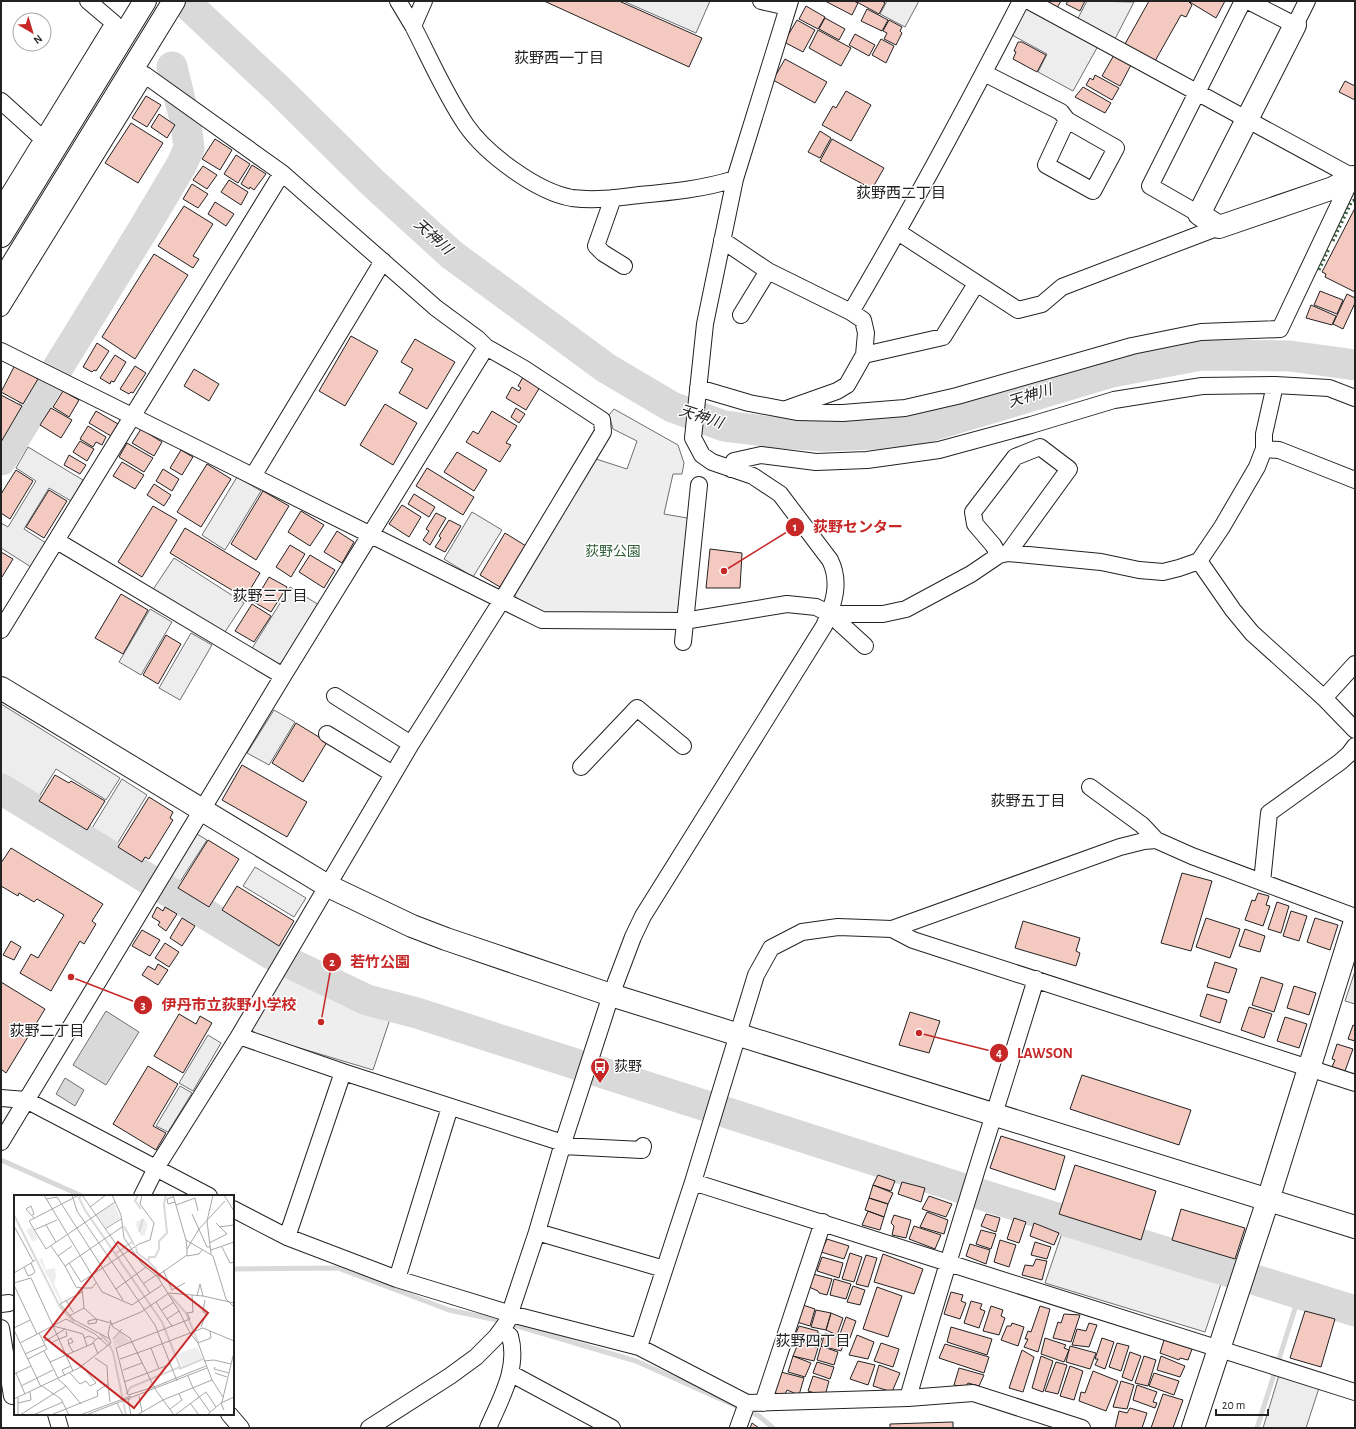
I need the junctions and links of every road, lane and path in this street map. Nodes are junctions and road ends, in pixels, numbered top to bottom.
1 (88, 1) edge
2 (145, 1) edge
3 (174, 1) edge
4 (398, 1) edge
5 (424, 1) edge
6 (761, 1) edge
7 (1021, 1) edge
8 (1029, 1) edge
9 (1243, 1) edge
10 (1248, 1) edge
11 (1308, 1) edge
12 (789, 4) edge
13 (1295, 25) junction
14 (413, 26) junction
15 (984, 73) junction
16 (1197, 91) junction
17 (1, 101) edge
18 (1248, 119) junction
19 (1067, 120) junction
20 (43, 139) junction
21 (282, 173) junction
22 (1354, 175) edge
23 (735, 179) junction
24 (613, 198) junction
25 (1, 207) edge
26 (1199, 214) junction
27 (1219, 227) junction
28 (898, 232) junction
29 (1, 236) edge
30 (722, 240) junction
31 (383, 260) junction
32 (624, 266) dead end
33 (768, 272) junction
34 (1, 283) edge
35 (976, 284) junction
36 (1, 308) edge
37 (851, 312) junction
38 (741, 315) dead end
39 (486, 346) junction
40 (1, 351) edge
41 (864, 355) junction
42 (1275, 385) junction
43 (698, 388) junction
44 (1355, 398) edge
45 (783, 409) junction
46 (133, 416) junction
47 (1264, 449) junction
48 (731, 469) junction
49 (253, 476) junction
50 (1355, 480) edge
51 (699, 486) dead end
52 (370, 534) junction
53 (57, 541) junction
54 (1003, 554) junction
55 (1199, 561) junction
56 (502, 600) junction
57 (830, 614) junction
58 (684, 621) junction
59 (1, 630) edge
60 (683, 642) dead end
61 (865, 646) dead end
62 (1355, 664) edge
63 (283, 676) junction
64 (1, 688) edge
65 (335, 696) dead end
66 (1324, 698) junction
67 (1355, 730) edge
68 (327, 734) dead end
69 (411, 744) junction
70 (683, 746) dead end
71 (1355, 746) edge
72 (581, 768) dead end
73 (393, 774) junction
74 (1090, 788) dead end
75 (201, 809) junction
76 (1156, 840) junction
77 (1262, 882) junction
78 (326, 886) junction
79 (1355, 917) edge
80 (1355, 921) edge
81 (892, 929) junction
82 (1036, 979) junction
83 (611, 995) junction
84 (739, 1034) junction
85 (239, 1036) junction
86 (1308, 1068) junction
87 (343, 1072) junction
88 (1355, 1083) edge
89 (1, 1098) edge
90 (26, 1100) junction
91 (450, 1107) junction
92 (994, 1116) junction
93 (1, 1142) edge
94 (562, 1144) junction
95 (643, 1146) dead end
96 (156, 1168) junction
97 (693, 1182) junction
98 (142, 1195) edge
99 (207, 1195) edge
100 (1268, 1200) junction
101 (234, 1210) edge
102 (823, 1222) junction
103 (1355, 1227) edge
104 (537, 1232) junction
105 (287, 1237) junction
106 (947, 1263) junction
107 (664, 1269) junction
108 (397, 1279) junction
109 (510, 1314) junction
110 (1, 1328) edge
111 (501, 1330) junction
112 (639, 1347) junction
113 (1218, 1349) junction
114 (510, 1373) junction
115 (1355, 1392) edge
116 (14, 1396) edge
117 (908, 1398) junction
118 (747, 1403) junction
119 (763, 1403) junction
120 (56, 1415) edge
121 (230, 1415) edge
122 (60, 1428) edge
123 (241, 1428) edge
124 (369, 1428) edge
125 (488, 1428) edge
126 (612, 1428) edge
127 (738, 1428) edge
128 (1082, 1428) edge
129 (1193, 1428) edge

1 - 20 street
2 - 29 street
3 - 34 street
4 - 14 street
5 - 14 street
6 - 12 street
7 - 15 street
8 - 16 street
9 - 16 street
10 - 13 street
11 - 13 street
12 - 23 street
13 - 18 street
14 - 24 street
15 - 19 street
15 - 28 street
16 - 18 street
16 - 26 street
17 - 20 street
18 - 22 street
18 - 26 street
19 - 19 street
20 - 25 street
21 - 31 street
21 - 36 street
21 - 46 street
22 - 27 street
22 - 45 street
23 - 24 street
23 - 30 street
24 - 32 street
26 - 27 street
27 - 35 street
28 - 35 street
28 - 37 street
30 - 33 street
30 - 43 street
31 - 39 street
31 - 49 street
33 - 37 street
33 - 38 street
35 - 41 street
37 - 41 street
39 - 52 street
39 - 56 street
40 - 46 street
41 - 45 street
42 - 44 street
42 - 47 street
42 - 48 street
43 - 45 street
43 - 48 street
46 - 49 street
46 - 53 street
47 - 50 street
47 - 55 street
48 - 57 street
49 - 52 street
51 - 58 street
52 - 56 street
52 - 63 street
53 - 59 street
53 - 63 street
54 - 54 street
54 - 55 street
54 - 57 street
55 - 66 street
56 - 58 street
56 - 69 street
57 - 58 street
57 - 61 street
57 - 83 street
58 - 60 street
62 - 66 street
63 - 75 street
64 - 75 street
65 - 69 street
66 - 67 street
68 - 73 street
69 - 73 street
70 - 72 street
71 - 77 street
73 - 78 street
74 - 76 street
75 - 78 street
75 - 90 street
76 - 77 street
76 - 81 street
77 - 79 street
78 - 83 street
78 - 85 street
80 - 86 street
81 - 82 street
81 - 84 street
82 - 86 street
82 - 92 street
83 - 84 street
83 - 94 street
84 - 92 street
84 - 97 street
85 - 87 street
85 - 96 street
86 - 88 street
86 - 100 street
87 - 91 street
87 - 105 street
89 - 90 street
90 - 93 street
90 - 96 street
91 - 94 street
91 - 108 street
92 - 100 street
92 - 106 street
94 - 95 street
94 - 104 street
96 - 98 street
96 - 99 street
97 - 102 street
97 - 107 street
100 - 103 street
100 - 113 street
101 - 105 street
102 - 106 street
102 - 119 street
104 - 107 street
104 - 109 street
105 - 108 street
106 - 113 street
106 - 117 street
107 - 112 street
108 - 109 street
109 - 111 street
109 - 112 street
110 - 116 street
111 - 114 street
111 - 124 street
112 - 118 street
113 - 115 street
113 - 129 street
114 - 125 street
114 - 126 street
117 - 119 street
117 - 128 street
118 - 119 street
118 - 127 street
120 - 122 street
121 - 123 street

